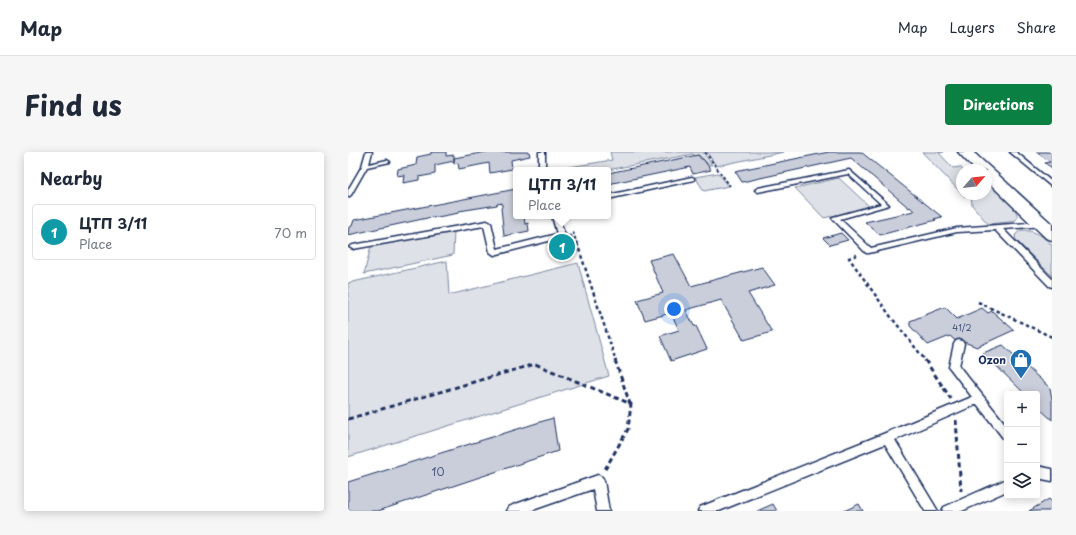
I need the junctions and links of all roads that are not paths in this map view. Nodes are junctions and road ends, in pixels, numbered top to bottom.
1 (369, 152) edge
2 (542, 152) edge
3 (965, 152) edge
4 (1013, 152) edge
5 (387, 162) dead end
6 (978, 164) edge
7 (365, 166) junction
8 (542, 167) edge
9 (992, 178) edge
10 (692, 179) dead end
11 (1052, 185) edge
12 (758, 190) dead end
13 (348, 195) edge
14 (611, 196) edge
15 (556, 219) edge
16 (998, 228) junction
17 (1047, 229) edge
18 (353, 247) dead end
19 (1052, 284) edge
20 (959, 344) dead end
21 (979, 399) junction
22 (1004, 430) edge
23 (887, 438) junction
24 (1040, 473) edge
25 (1052, 475) edge
26 (1004, 486) edge
27 (513, 511) edge
28 (604, 511) edge
29 (704, 511) edge
30 (932, 511) edge
31 (948, 511) edge

1 - 7 lane
2 - 8 lane
3 - 6 main road
4 - 11 lane
5 - 7 lane
7 - 13 lane
9 - 17 main road
10 - 14 lane
12 - 16 lane
15 - 18 lane
16 - 17 lane
16 - 19 lane
20 - 21 lane
21 - 22 lane
21 - 23 lane
23 - 29 lane
23 - 30 lane
24 - 25 lane
26 - 31 lane
27 - 28 lane

